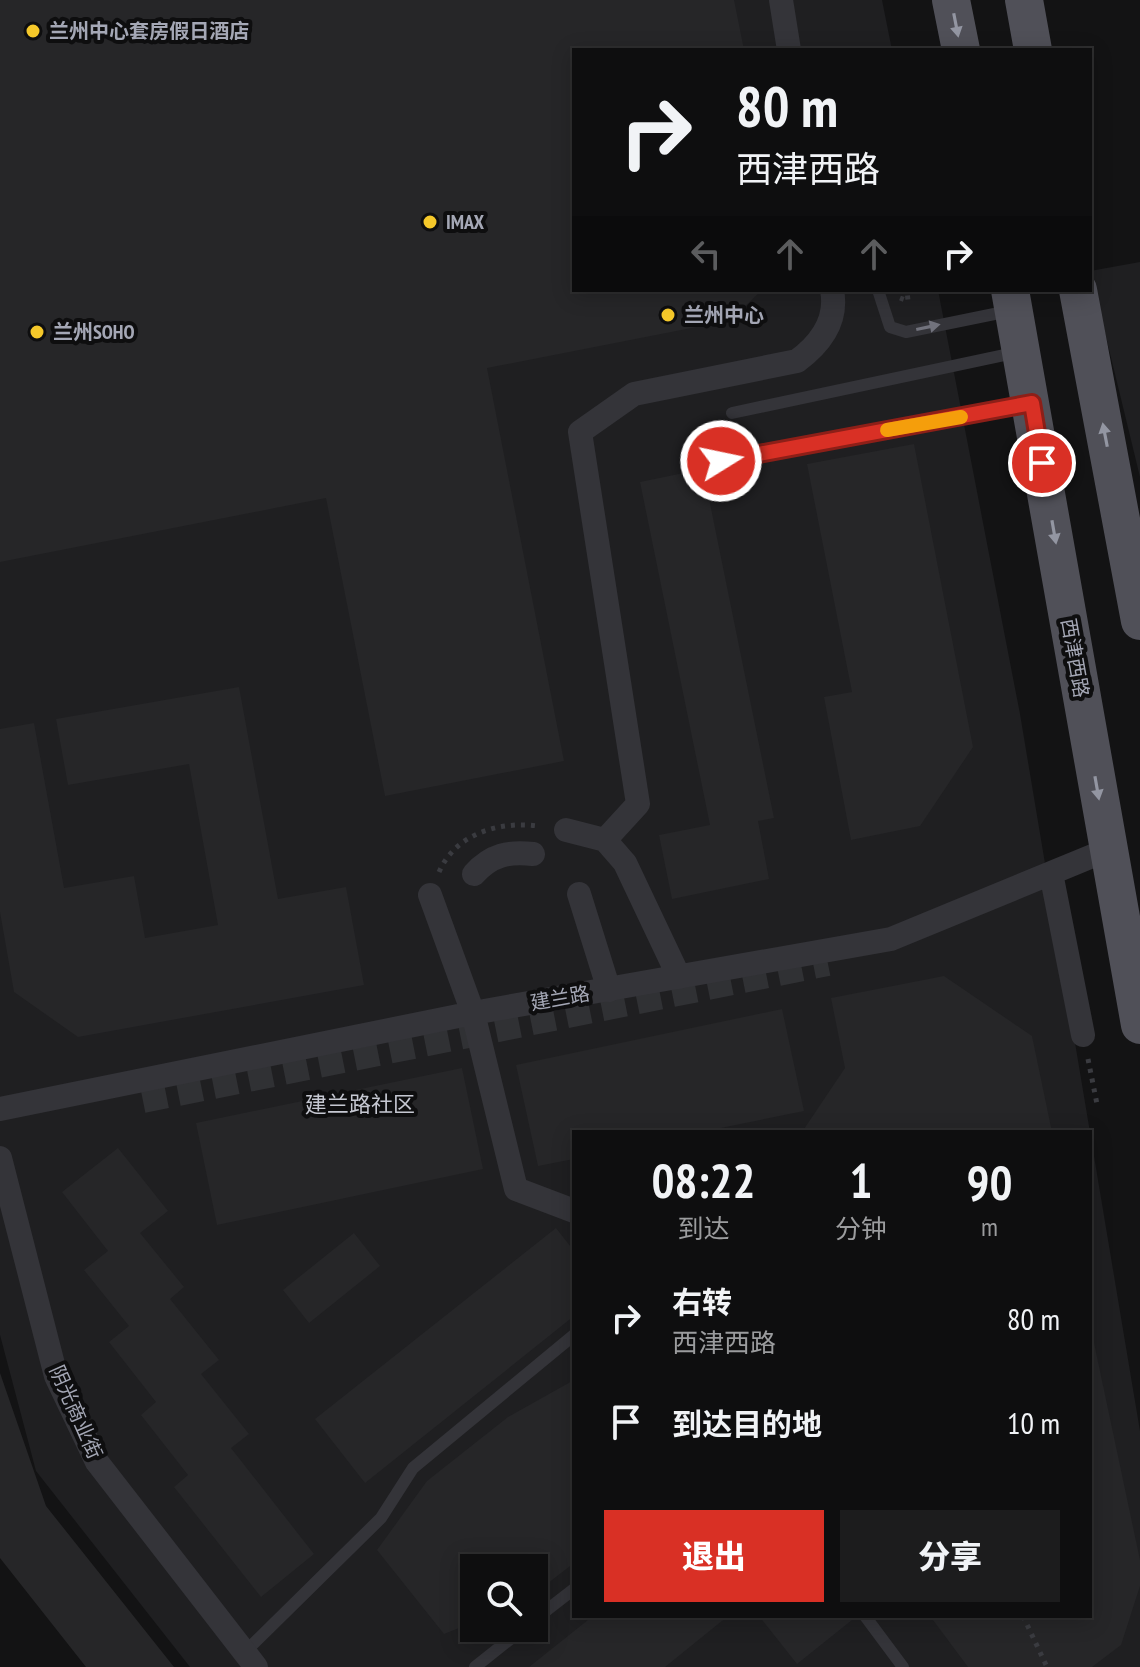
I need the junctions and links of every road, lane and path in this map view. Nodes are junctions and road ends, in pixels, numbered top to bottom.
1 (781, 0) edge
2 (951, 0) edge
3 (1024, 0) edge
4 (789, 48) edge
5 (961, 48) edge
6 (1033, 48) edge
7 (832, 292) edge
8 (878, 292) edge
9 (1078, 292) edge
10 (1012, 300) edge
11 (1022, 352) junction
12 (1032, 403) junction
13 (732, 413) dead end
14 (721, 461) dead end
15 (1133, 549) edge
16 (1140, 621) edge
17 (566, 830) dead end
18 (605, 840) junction
19 (1107, 850) junction
20 (533, 854) dead end
21 (1051, 873) junction
22 (474, 874) dead end
23 (579, 894) dead end
24 (430, 895) dead end
25 (679, 977) junction
26 (609, 990) junction
27 (473, 1013) junction
28 (1140, 1025) edge
29 (1083, 1035) joint
30 (1097, 1104) dead end
31 (0, 1109) edge
32 (0, 1158) edge
33 (572, 1210) edge
34 (572, 1337) edge
35 (572, 1591) edge
36 (548, 1609) edge
37 (866, 1618) edge
38 (1024, 1618) edge
39 (506, 1642) edge
40 (250, 1660) edge
41 (475, 1667) edge
42 (903, 1667) edge
43 (1047, 1667) edge

1 - 4 street
2 -> 5 main road
3 - 6 main road
7 - 18 street
8 -> 10 lane
15 -> 9 main road
10 - 11 main road, 西津西路
11 - 12 main road, 西津西路
11 - 13 lane
12 - 14 lane
12 -> 19 main road, 西津西路
15 - 16 main road
17 - 18 street
18 - 25 street
19 - 21 street, 建兰路
19 - 28 main road, 西津西路
20 - 22 street
21 - 25 street, 建兰路
21 - 29 street
23 - 26 street
24 - 27 street
25 - 26 street, 建兰路
26 - 27 street, 建兰路
27 - 31 street, 建兰路
27 - 33 street
29 - 30 path
32 - 40 street, 阴光商业街
34 - 40 lane
35 - 36 lane
37 - 42 lane
38 - 43 path
39 - 41 lane

